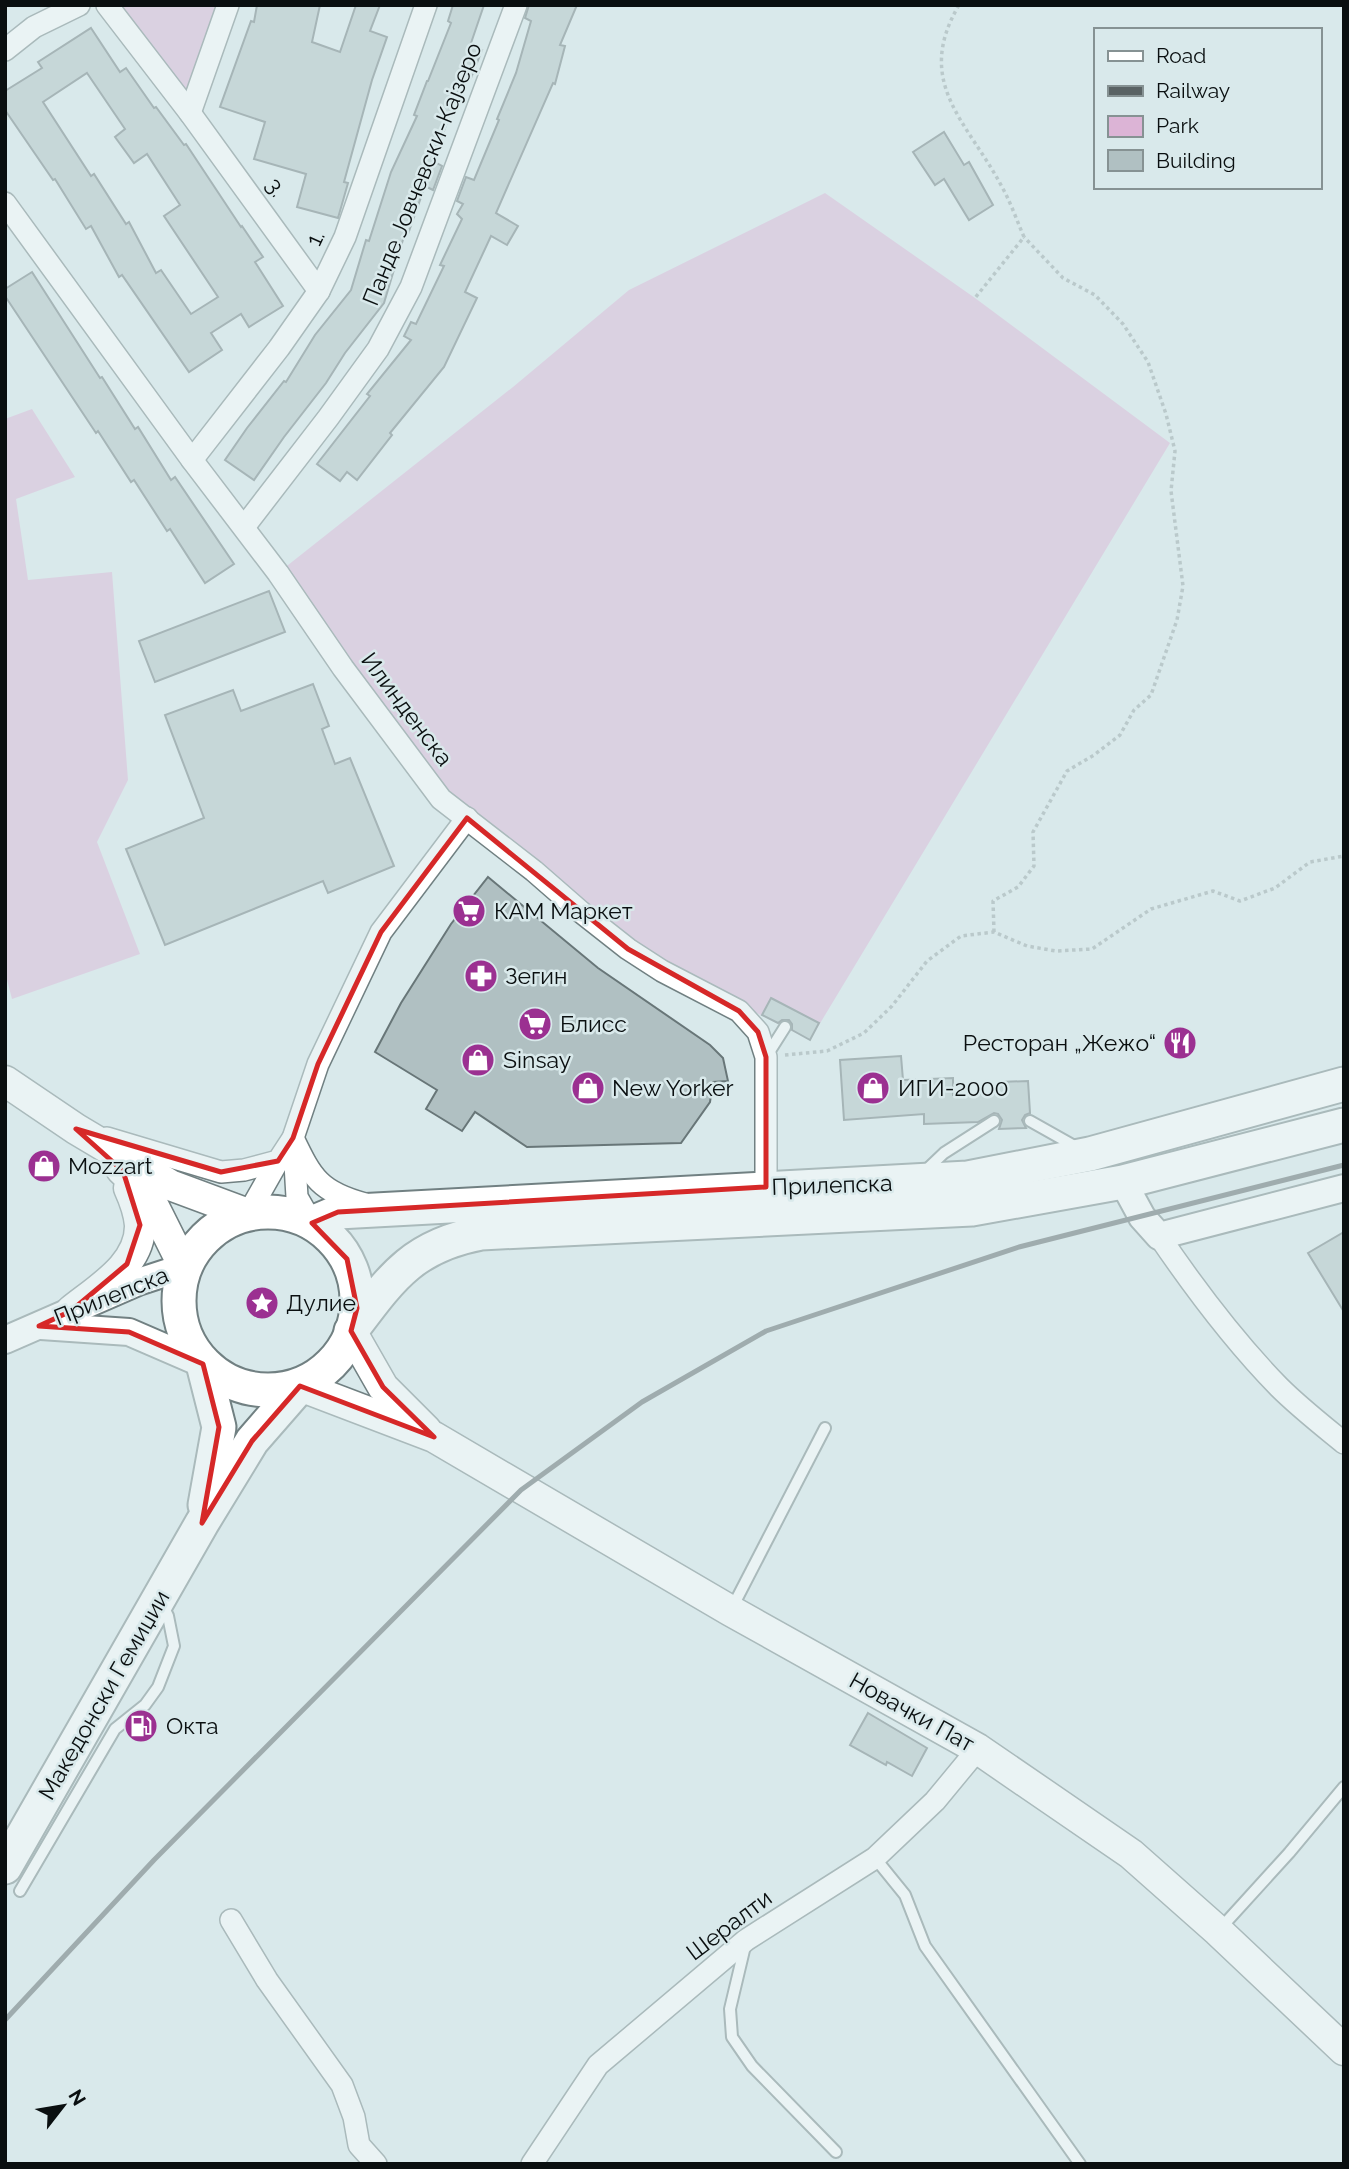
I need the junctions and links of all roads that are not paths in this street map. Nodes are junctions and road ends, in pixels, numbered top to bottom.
1 (79, 5) edge
2 (107, 5) edge
3 (228, 5) edge
4 (426, 5) edge
5 (516, 5) edge
6 (5, 50) edge
7 (190, 113) junction
8 (5, 204) edge
9 (319, 292) junction
10 (192, 460) junction
11 (244, 527) junction
12 (467, 818) junction
13 (785, 1027) dead end
14 (766, 1057) junction
15 (6, 1081) edge
16 (1344, 1084) edge
17 (995, 1121) dead end
18 (1030, 1121) dead end
19 (1344, 1125) edge
20 (76, 1129) junction
21 (293, 1138) junction
22 (1090, 1154) junction
23 (278, 1161) junction
24 (123, 1171) junction
25 (914, 1182) junction
26 (1123, 1182) junction
27 (766, 1187) junction
28 (1344, 1188) edge
29 (385, 1210) junction
30 (248, 1214) junction
31 (312, 1223) junction
32 (1159, 1236) junction
33 (184, 1267) junction
34 (389, 1281) junction
35 (71, 1311) junction
36 (39, 1326) junction
37 (351, 1331) junction
38 (5, 1340) edge
39 (203, 1364) junction
40 (371, 1366) junction
41 (300, 1386) junction
42 (341, 1403) junction
43 (264, 1428) junction
44 (825, 1428) dead end
45 (434, 1437) junction
46 (1344, 1443) edge
47 (202, 1523) junction
48 (159, 1598) junction
49 (731, 1611) junction
50 (90, 1746) junction
51 (978, 1749) junction
52 (1344, 1787) edge
53 (875, 1858) junction
54 (13, 1879) edge
55 (232, 1920) dead end
56 (1218, 1931) junction
57 (746, 1940) junction
58 (1344, 2050) edge
59 (836, 2152) dead end
60 (376, 2164) edge
61 (532, 2164) edge
62 (1080, 2164) edge

1 - 6 street
2 - 7 street, 3.
3 - 7 street
4 - 9 street, 1.
5 - 11 street, Панде Јовчевски-Кајзеро
7 - 9 street, 3.
8 - 10 street, Илинденска
9 - 10 street, 1.
10 - 11 street, Илинденска
11 - 12 street, Илинденска
12 - 14 street, Илинденска
12 - 21 street
13 - 14 lane
14 - 27 street, Илинденска
15 - 20 main road
16 - 22 main road, Прилепска
17 - 25 lane
18 - 22 lane
19 - 26 main road, Прилепска
20 - 23 street
20 - 24 main road
20 - 30 main road
21 - 23 street
21 - 29 street
21 - 31 street
22 - 25 main road, Прилепска
23 - 30 street
24 - 33 main road
24 - 35 main road
25 - 27 main road, Прилепска
26 - 32 street
26 - 34 main road, Прилепска
27 - 29 main road, Прилепска
28 - 32 street
29 - 31 main road, Прилепска
30 - 31 main road
30 - 33 main road
31 - 37 main road
32 - 46 street
33 - 35 street, Прилепска
33 - 39 main road
34 - 37 main road, Прилепска
34 - 40 main road
35 - 36 street, Прилепска
36 - 38 street, Прилепска
36 - 39 street, Прилепска
37 - 40 main road
37 - 41 main road
39 - 41 main road
39 - 47 main road
40 - 45 main road
41 - 42 main road
41 - 43 main road, Македонски Гемиџии
42 - 43 main road
42 - 45 main road
43 - 47 main road, Македонски Гемиџии
44 - 49 lane
45 - 49 main road, Новачки Пат
47 - 48 main road, Македонски Гемиџии
48 - 50 main road, Македонски Гемиџии
48 - 50 lane
49 - 51 main road, Новачки Пат
50 - 54 main road, Македонски Гемиџии
51 - 53 street, Шералти
51 - 56 main road, Новачки Пат
52 - 56 lane
53 - 57 street, Шералти
53 - 62 lane
55 - 60 street
56 - 58 main road, Новачки Пат
57 - 59 lane
57 - 61 street, Шералти

